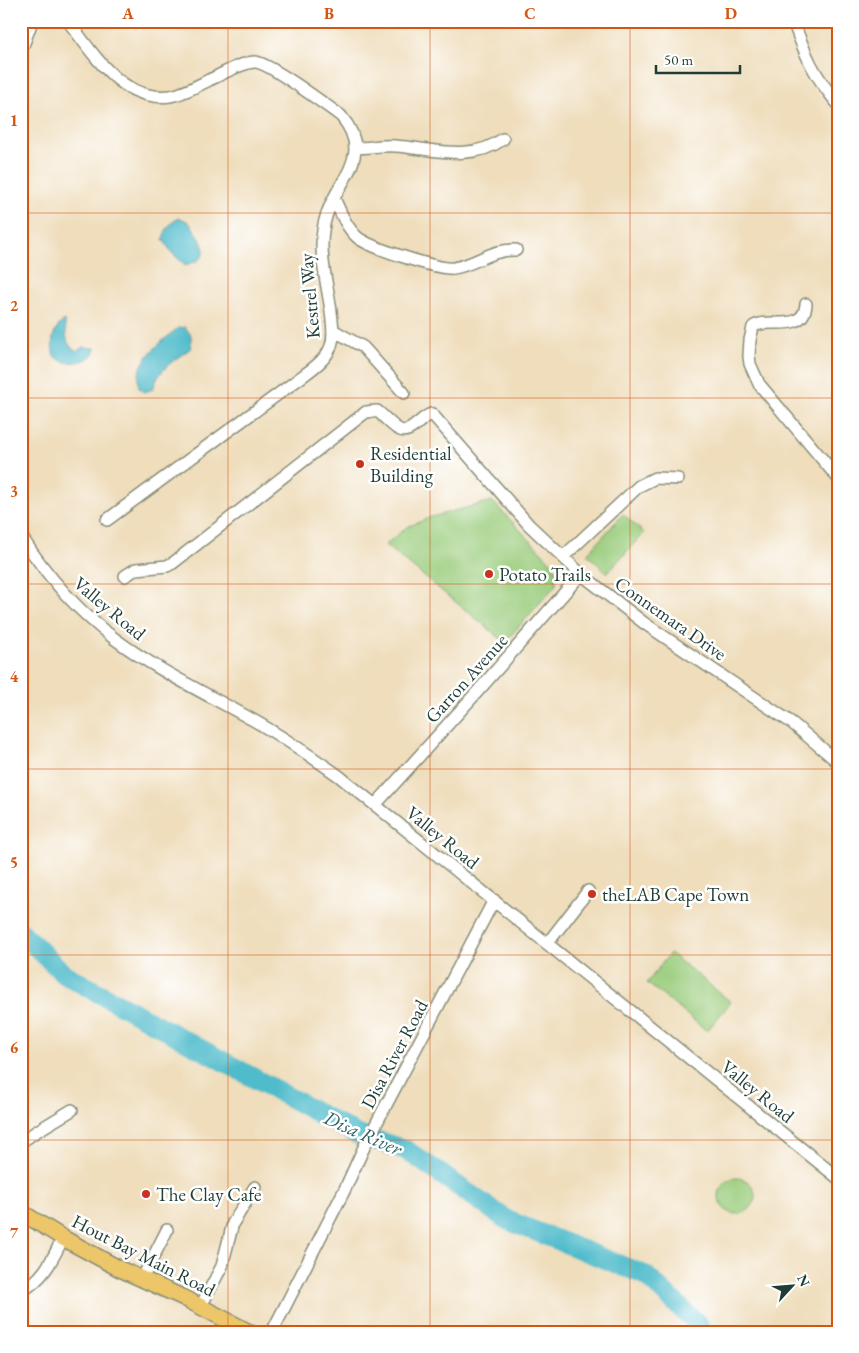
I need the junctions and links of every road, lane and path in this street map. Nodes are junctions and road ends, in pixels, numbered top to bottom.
1 (32, 21) edge
2 (68, 21) edge
3 (793, 21) edge
4 (21, 51) edge
5 (838, 104) edge
6 (503, 138) dead end
7 (356, 148) junction
8 (334, 198) junction
9 (516, 250) dead end
10 (806, 304) dead end
11 (333, 330) junction
12 (404, 392) dead end
13 (838, 478) edge
14 (678, 479) dead end
15 (107, 520) dead end
16 (21, 536) edge
17 (563, 557) junction
18 (581, 574) junction
19 (125, 576) dead end
20 (838, 762) edge
21 (376, 804) junction
22 (588, 891) dead end
23 (494, 900) junction
24 (547, 944) junction
25 (72, 1110) dead end
26 (21, 1142) edge
27 (838, 1178) edge
28 (255, 1187) dead end
29 (21, 1212) edge
30 (167, 1230) dead end
31 (63, 1238) junction
32 (142, 1280) junction
33 (21, 1291) edge
34 (201, 1306) junction
35 (250, 1332) edge
36 (272, 1332) edge

1 - 4 street
2 - 7 street
3 - 5 street
6 - 7 street
7 - 8 street, Kestrel Way
8 - 9 street
8 - 11 street, Kestrel Way
10 - 13 street
11 - 12 street
11 - 15 street, Kestrel Way
14 - 17 street
16 - 21 street, Valley Road
17 - 18 street, Connemara Drive
17 - 19 street, Connemara Drive
18 - 20 street, Connemara Drive
18 - 21 street, Garron Avenue
21 - 23 street, Valley Road
22 - 24 street
23 - 24 street, Valley Road
23 - 36 street, Disa River Road
24 - 27 street, Valley Road
25 - 26 street
28 - 34 street
29 - 31 main road, Hout Bay Main Road
30 - 32 street
31 - 32 main road, Hout Bay Main Road
31 - 33 street
32 - 34 main road, Hout Bay Main Road
34 - 35 main road, Hout Bay Main Road

